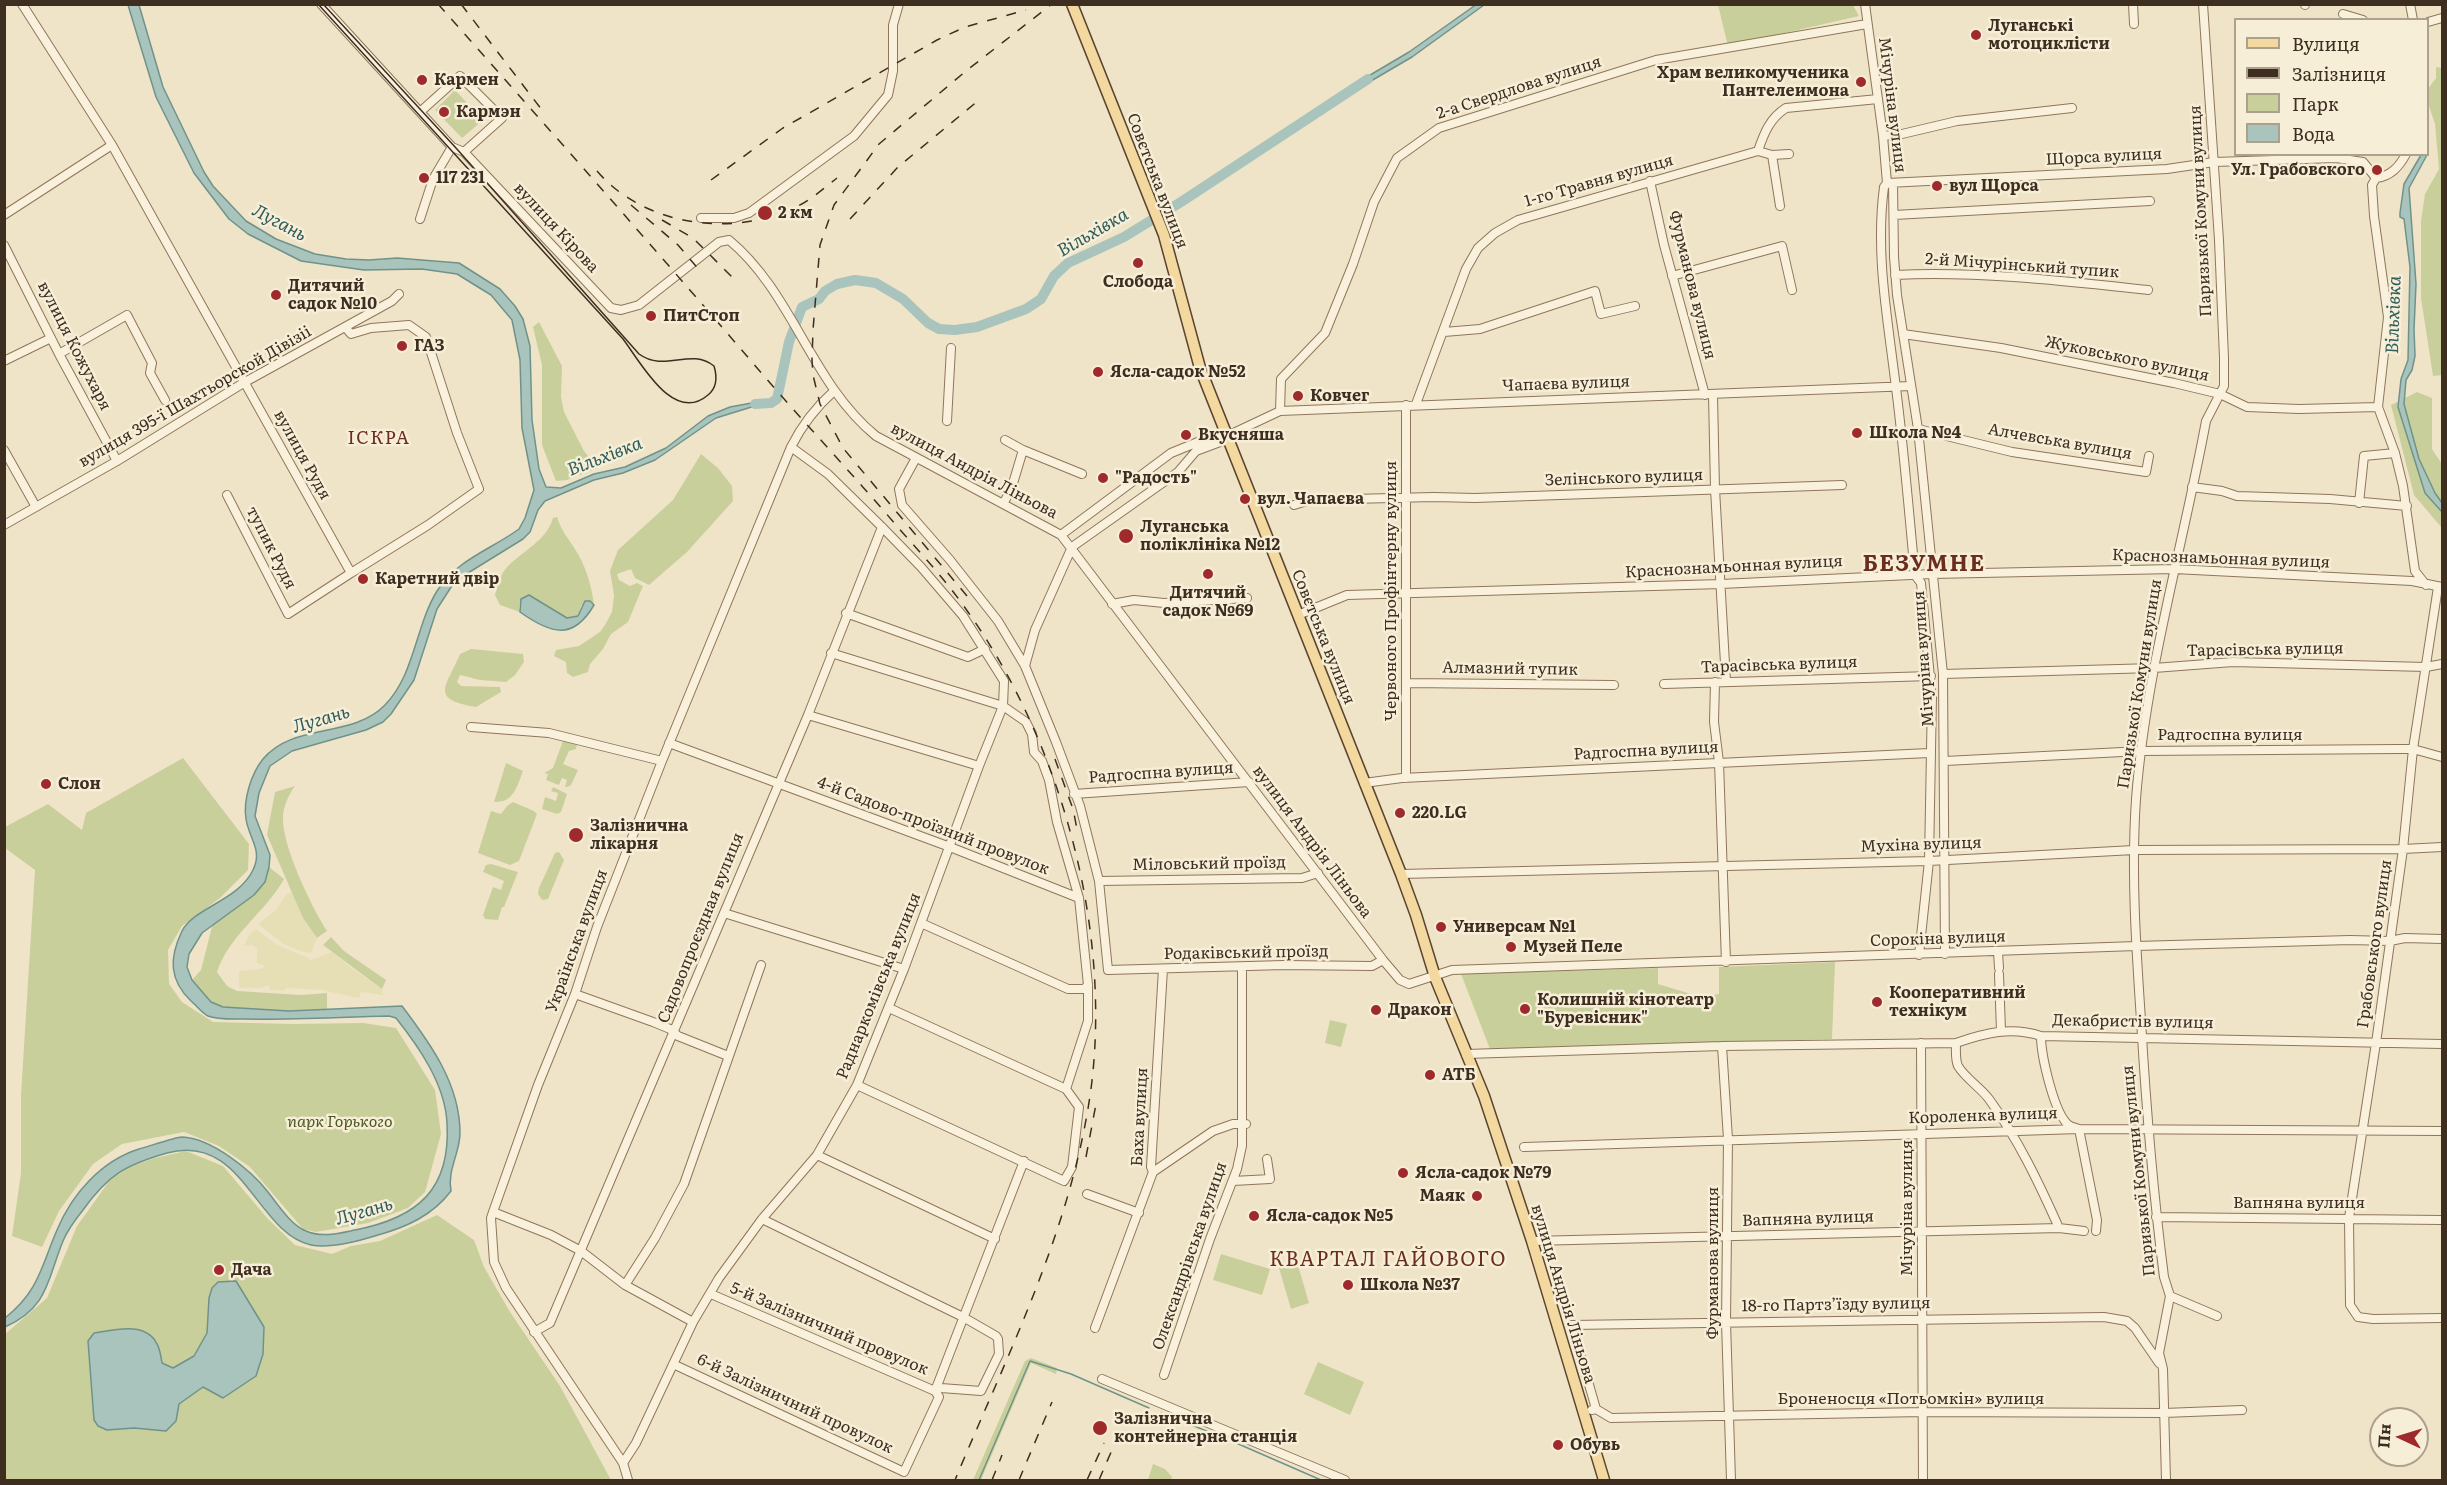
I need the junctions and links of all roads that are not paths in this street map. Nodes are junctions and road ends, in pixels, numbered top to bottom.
1 (22, 4) edge
2 (321, 4) edge
3 (898, 4) edge
4 (1072, 4) edge
5 (1865, 4) edge
6 (2133, 4) edge
7 (2203, 4) edge
8 (2343, 15) dead end
9 (2355, 18) edge
10 (1867, 24) junction
11 (2134, 24) dead end
12 (1878, 99) junction
13 (2072, 108) dead end
14 (420, 112) junction
15 (1883, 136) junction
16 (112, 145) junction
17 (452, 147) junction
18 (1758, 151) junction
19 (464, 152) junction
20 (1789, 154) dead end
21 (1772, 156) junction
22 (2405, 156) edge
23 (2214, 162) junction
24 (2376, 178) junction
25 (1650, 181) junction
26 (1890, 183) junction
27 (2150, 201) dead end
28 (1780, 206) dead end
29 (4, 215) edge
30 (1894, 216) junction
31 (701, 218) dead end
32 (420, 219) dead end
33 (5, 245) edge
34 (1895, 275) junction
35 (1672, 276) junction
36 (1792, 290) dead end
37 (2148, 290) dead end
38 (399, 294) dead end
39 (1635, 306) dead end
40 (784, 309) joint
41 (345, 327) junction
42 (1444, 332) junction
43 (1903, 334) junction
44 (51, 338) junction
45 (951, 348) dead end
46 (59, 354) junction
47 (4, 361) edge
48 (245, 382) junction
49 (1911, 386) junction
50 (1896, 388) junction
51 (834, 391) junction
52 (2220, 394) junction
53 (1709, 395) junction
54 (165, 400) dead end
55 (1411, 405) junction
56 (2378, 407) junction
57 (1280, 411) junction
58 (947, 421) dead end
59 (1917, 429) junction
60 (1227, 435) junction
61 (1005, 440) dead end
62 (791, 447) junction
63 (4, 450) edge
64 (1023, 450) junction
65 (2395, 453) junction
66 (2149, 456) dead end
67 (916, 458) junction
68 (117, 461) junction
69 (1082, 474) dead end
70 (1842, 485) dead end
71 (2192, 487) junction
72 (1715, 489) junction
73 (227, 495) dead end
74 (1407, 499) junction
75 (1004, 502) junction
76 (2359, 503) junction
77 (1294, 505) dead end
78 (2407, 506) junction
79 (36, 507) junction
80 (4, 525) edge
81 (882, 526) junction
82 (1061, 535) junction
83 (1072, 547) junction
84 (2174, 569) junction
85 (351, 573) junction
86 (1932, 574) junction
87 (1915, 575) junction
88 (1721, 584) junction
89 (2426, 585) junction
90 (2440, 587) edge
91 (1405, 593) junction
92 (1247, 598) dead end
93 (1112, 604) junction
94 (846, 613) junction
95 (1298, 615) junction
96 (985, 649) junction
97 (831, 653) junction
98 (2442, 664) edge
99 (1024, 667) junction
100 (2426, 667) junction
101 (2154, 668) junction
102 (1943, 674) junction
103 (1931, 676) junction
104 (1726, 681) junction
105 (1715, 682) junction
106 (1406, 683) junction
107 (1664, 684) dead end
108 (1614, 685) dead end
109 (1004, 706) junction
110 (808, 715) junction
111 (471, 727) dead end
112 (669, 743) junction
113 (2414, 749) junction
114 (2142, 751) junction
115 (1929, 753) junction
116 (2442, 757) edge
117 (662, 760) junction
118 (1944, 761) junction
119 (1719, 762) junction
120 (979, 766) junction
121 (1406, 778) junction
122 (1249, 782) junction
123 (777, 783) junction
124 (1364, 783) junction
125 (1074, 794) junction
126 (950, 847) junction
127 (2442, 847) edge
128 (2403, 849) junction
129 (2134, 850) junction
130 (1946, 859) junction
131 (1929, 861) junction
132 (1722, 866) junction
133 (1318, 873) junction
134 (1401, 874) junction
135 (1099, 881) junction
136 (1078, 898) junction
137 (724, 913) junction
138 (921, 923) junction
139 (2442, 939) edge
140 (2390, 941) junction
141 (2136, 946) junction
142 (1998, 952) junction
143 (1945, 954) junction
144 (1919, 955) junction
145 (1383, 960) junction
146 (1726, 962) junction
147 (761, 965) dead end
148 (1242, 967) junction
149 (904, 969) junction
150 (1163, 969) junction
151 (1435, 977) junction
152 (1088, 985) junction
153 (575, 994) junction
154 (889, 1008) junction
155 (2001, 1031) junction
156 (674, 1034) junction
157 (2041, 1036) junction
158 (2142, 1037) junction
159 (1921, 1043) junction
160 (1956, 1043) junction
161 (2376, 1043) junction
162 (2442, 1044) edge
163 (1722, 1046) junction
164 (1466, 1054) junction
165 (728, 1056) junction
166 (857, 1085) junction
167 (1066, 1089) junction
168 (1244, 1124) junction
169 (2079, 1128) junction
170 (2011, 1130) junction
171 (2148, 1130) junction
172 (2362, 1130) junction
173 (2442, 1131) edge
174 (1923, 1133) junction
175 (1728, 1139) junction
176 (1524, 1147) dead end
177 (817, 1155) junction
178 (1267, 1159) dead end
179 (1024, 1161) junction
180 (1153, 1172) junction
181 (1233, 1181) junction
182 (1087, 1194) dead end
183 (493, 1212) junction
184 (1139, 1213) junction
185 (2156, 1217) junction
186 (2349, 1218) junction
187 (762, 1219) junction
188 (2442, 1220) edge
189 (2059, 1228) junction
190 (1922, 1231) junction
191 (2084, 1231) dead end
192 (2096, 1231) dead end
193 (1727, 1237) junction
194 (995, 1239) junction
195 (1532, 1241) junction
196 (581, 1251) junction
197 (625, 1285) junction
198 (711, 1294) junction
199 (2170, 1296) junction
200 (2217, 1316) dead end
201 (963, 1317) junction
202 (2442, 1318) edge
203 (1922, 1319) junction
204 (693, 1322) junction
205 (1726, 1322) junction
206 (1095, 1328) dead end
207 (534, 1332) junction
208 (673, 1364) junction
209 (2163, 1369) junction
210 (1164, 1375) dead end
211 (1102, 1378) dead end
212 (935, 1391) junction
213 (1596, 1409) junction
214 (2242, 1410) dead end
215 (1583, 1412) junction
216 (1922, 1412) junction
217 (2164, 1413) junction
218 (1730, 1416) junction
219 (622, 1463) junction
220 (628, 1480) edge
221 (1345, 1480) edge
222 (1604, 1480) edge
223 (1731, 1480) edge
224 (1923, 1480) edge
225 (2166, 1480) edge

1 - 16 street, вулиця Рудя
2 - 14 street, вулиця Кірова
3 - 31 street
4 - 60 main road, Совєтська вулиця
5 - 10 street, Мічуріна вулиця
6 - 11 street
7 - 23 street, Паризької Комуни вулиця
8 - 9 street
10 - 12 street, Мічуріна вулиця
10 - 57 street, 2-а Свердлова вулиця
12 - 15 street, Мічуріна вулиця
12 - 18 street
13 - 15 street
14 - 17 street, вулиця Кірова
14 - 19 street
15 - 26 street, Мічуріна вулиця
16 - 29 street
16 - 48 street, вулиця Рудя
17 - 19 street, вулиця Кірова
17 - 32 street
18 - 21 street
18 - 25 street, 1-го Травня вулиця
19 - 40 street, вулиця Кірова
20 - 21 street
21 - 28 street
22 - 24 street
23 - 24 street, Щорса вулиця
23 - 26 street, Щорса вулиця
23 - 52 street, Паризької Комуни вулиця
24 - 56 street
25 - 35 street, Фурманова вулиця
25 - 42 street, 1-го Травня вулиця
26 - 30 street, Мічуріна вулиця
26 - 50 street, Мічуріна вулиця
27 - 30 street
30 - 34 street, Мічуріна вулиця
33 - 44 street, вулиця Кожухаря
34 - 37 street, 2-й Мічурінський тупик
34 - 43 street, Мічуріна вулиця
35 - 36 street
35 - 53 street, Фурманова вулиця
38 - 41 street, вулиця 395-ї Шахтьорской Дівізіі
39 - 42 street
40 - 51 street, вулиця Андрія Ліньова
41 - 48 street, вулиця 395-ї Шахтьорской Дівізіі
41 - 85 street
42 - 55 street, 1-го Травня вулиця
43 - 49 street, Мічуріна вулиця
43 - 52 street, Жуковського вулиця
44 - 46 street, вулиця Кожухаря
44 - 47 street
45 - 58 street
46 - 54 street
46 - 68 street, вулиця Кожухаря
48 - 68 street, вулиця 395-ї Шахтьорской Дівізіі
48 - 85 street, вулиця Рудя
49 - 50 street, Чапаєва вулиця
49 - 59 street, Мічуріна вулиця
50 - 53 street, Чапаєва вулиця
50 - 87 street, Мічуріна вулиця
51 - 62 street, Українська вулиця
51 - 67 street, вулиця Андрія Ліньова
52 - 56 street, Жуковського вулиця
52 - 71 street, Паризької Комуни вулиця
53 - 55 street, Чапаєва вулиця
53 - 72 street, Фурманова вулиця
55 - 57 street, Чапаєва вулиця
55 - 74 street, Червоного Профінтерну вулиця
56 - 65 street
57 - 60 street, Чапаєва вулиця
59 - 66 street, Алчевська вулиця
59 - 86 street, Мічуріна вулиця
60 - 82 street, Чапаєва вулиця
60 - 83 street, Чапаєва вулиця
60 - 95 main road, Совєтська вулиця
61 - 64 street
62 - 81 street
62 - 112 street, Українська вулиця
63 - 79 street
64 - 69 street
64 - 75 street
65 - 76 street
65 - 78 street
67 - 75 street, вулиця Андрія Ліньова
67 - 99 street
68 - 79 street, вулиця 395-ї Шахтьорской Дівізіі
70 - 72 street, Зелінського вулиця
71 - 76 street
71 - 84 street, Паризької Комуни вулиця
72 - 74 street, Зелінського вулиця
72 - 88 street, Фурманова вулиця
73 - 85 street, тупик Рудя
74 - 77 street, Зелінського вулиця
74 - 91 street, Червоного Профінтерну вулиця
75 - 82 street, вулиця Андрія Ліньова
76 - 78 street
78 - 89 street
79 - 80 street, вулиця 395-ї Шахтьорской Дівізіі
81 - 94 street, Садовопроєздная вулиця
81 - 96 street
82 - 83 street, вулиця Андрія Ліньова
83 - 93 street, вулиця Андрія Ліньова
83 - 99 street
84 - 86 street, Краснознамьонная вулиця
84 - 89 street, Краснознамьонная вулиця
84 - 101 street, Паризької Комуни вулиця
86 - 87 street, Краснознамьонная вулиця
86 - 102 street, Мічуріна вулиця
87 - 88 street, Краснознамьонная вулиця
87 - 103 street, Мічуріна вулиця
88 - 91 street, Краснознамьонная вулиця
88 - 104 street, Фурманова вулиця
89 - 90 street, Краснознамьонная вулиця
90 - 100 street, Грабовського вулиця
91 - 95 street, Краснознамьонная вулиця
91 - 106 street, Червоного Профінтерну вулиця
92 - 93 street
93 - 122 street, вулиця Андрія Ліньова
94 - 96 street
94 - 97 street, Садовопроєздная вулиця
95 - 124 main road, Совєтська вулиця
96 - 109 street, Раднаркомівська вулиця
97 - 109 street
97 - 110 street, Садовопроєздная вулиця
98 - 100 street, Тарасівська вулиця
99 - 125 street
100 - 101 street, Тарасівська вулиця
100 - 113 street, Грабовського вулиця
101 - 102 street, Тарасівська вулиця
101 - 114 street, Паризької Комуни вулиця
102 - 118 street, Мічуріна вулиця
103 - 104 street, Тарасівська вулиця
103 - 115 street, Мічуріна вулиця
104 - 105 street, Тарасівська вулиця
105 - 107 street, Тарасівська вулиця
105 - 119 street
106 - 108 street, Алмазний тупик
106 - 121 street, Червоного Профінтерну вулиця
109 - 120 street, Раднаркомівська вулиця
109 - 136 street
110 - 120 street
110 - 123 street, Садовопроєздная вулиця
111 - 117 street
112 - 117 street, Українська вулиця
112 - 123 street, 4-й Садово-проїзний провулок
113 - 114 street, Радгоспна вулиця
113 - 116 street, Радгоспна вулиця
113 - 128 street, Грабовського вулиця
114 - 118 street, Радгоспна вулиця
114 - 129 street, Паризької Комуни вулиця
115 - 119 street, Радгоспна вулиця
115 - 131 street, Мічуріна вулиця
117 - 153 street, Українська вулиця
118 - 130 street, Мічуріна вулиця
119 - 121 street, Радгоспна вулиця
119 - 132 street
120 - 126 street, Раднаркомівська вулиця
121 - 124 street, Радгоспна вулиця
122 - 125 street, Радгоспна вулиця
122 - 133 street, вулиця Андрія Ліньова
123 - 126 street, 4-й Садово-проїзний провулок
123 - 137 street, Садовопроєздная вулиця
124 - 134 main road, Совєтська вулиця
125 - 135 street
126 - 136 street, 4-й Садово-проїзний провулок
126 - 138 street, Раднаркомівська вулиця
127 - 128 street, Мухіна вулиця
128 - 129 street, Мухіна вулиця
128 - 140 street, Грабовського вулиця
129 - 130 street, Мухіна вулиця
129 - 141 street, Паризької Комуни вулиця
130 - 131 street, Мухіна вулиця
130 - 143 street, Мічуріна вулиця
131 - 132 street, Мухіна вулиця
131 - 144 street, Мічуріна вулиця
132 - 134 street, Мухіна вулиця
132 - 146 street
133 - 135 street, Міловський проїзд
133 - 145 street, вулиця Андрія Ліньова
134 - 151 main road, Совєтська вулиця
135 - 150 street, Родаківський проїзд
136 - 152 street
137 - 149 street
137 - 156 street, Садовопроєздная вулиця
138 - 149 street, Раднаркомівська вулиця
138 - 152 street
139 - 140 street, Сорокіна вулиця
140 - 141 street, Сорокіна вулиця
140 - 161 street, Грабовського вулиця
141 - 142 street, Сорокіна вулиця
141 - 158 street, Паризької Комуни вулиця
142 - 143 street, Сорокіна вулиця
142 - 155 street
143 - 144 street, Сорокіна вулиця
144 - 146 street, Сорокіна вулиця
145 - 148 street, Родаківський проїзд
145 - 151 street, вулиця Андрія Ліньова
146 - 151 street, Сорокіна вулиця
147 - 165 street
148 - 150 street, Родаківський проїзд
148 - 168 street, Олександрівська вулиця
149 - 154 street, Раднаркомівська вулиця
150 - 180 street, Баха вулиця
151 - 164 main road, вулиця Андрія Ліньова
152 - 167 street
153 - 156 street
153 - 183 street, Українська вулиця
154 - 166 street, Раднаркомівська вулиця
154 - 167 street
155 - 157 street, Декабристів вулиця
155 - 160 street, Декабристів вулиця
156 - 165 street
156 - 196 street, Садовопроєздная вулиця
157 - 158 street, Декабристів вулиця
157 - 169 street
158 - 161 street, Декабристів вулиця
158 - 171 street, Паризької Комуни вулиця
159 - 160 street, Декабристів вулиця
159 - 163 street, Декабристів вулиця
159 - 174 street, Мічуріна вулиця
160 - 170 street
161 - 162 street, Декабристів вулиця
161 - 172 street, Грабовського вулиця
163 - 164 street, Декабристів вулиця
163 - 175 street, Фурманова вулиця
164 - 195 main road, вулиця Андрія Ліньова
165 - 197 street
166 - 177 street, Раднаркомівська вулиця
166 - 179 street
167 - 179 street
168 - 180 street
168 - 181 street, Олександрівська вулиця
169 - 170 street, Короленка вулиця
169 - 171 street, Короленка вулиця
169 - 192 street
170 - 174 street, Короленка вулиця
170 - 189 street
171 - 172 street, Короленка вулиця
171 - 185 street, Паризької Комуни вулиця
172 - 173 street, Короленка вулиця
172 - 186 street, Грабовського вулиця
174 - 175 street, Короленка вулиця
174 - 190 street, Мічуріна вулиця
175 - 176 street, Короленка вулиця
175 - 193 street, Фурманова вулиця
177 - 187 street, Раднаркомівська вулиця
177 - 194 street
178 - 181 street
179 - 194 street
180 - 184 street, Баха вулиця
181 - 210 street, Олександрівська вулиця
182 - 184 street
183 - 196 street
183 - 207 street, Українська вулиця
184 - 206 street, Баха вулиця
185 - 186 street, Вапняна вулиця
185 - 199 street, Паризької Комуни вулиця
186 - 188 street, Вапняна вулиця
186 - 202 street, Грабовського вулиця
187 - 198 street, Раднаркомівська вулиця
187 - 201 street
189 - 190 street, Вапняна вулиця
189 - 191 street, Вапняна вулиця
190 - 193 street, Вапняна вулиця
190 - 203 street, Мічуріна вулиця
193 - 195 street, Вапняна вулиця
193 - 205 street, Фурманова вулиця
194 - 201 street
195 - 215 main road, вулиця Андрія Ліньова
196 - 197 street
196 - 207 street, Садовопроєздная вулиця
197 - 204 street
198 - 204 street, Раднаркомівська вулиця
198 - 212 street, 5-й Залізничний провулок
199 - 200 street
199 - 209 street, Паризької Комуни вулиця
201 - 212 street
201 - 212 street
203 - 205 street, 18-го Партз’їзду вулиця
203 - 209 street, 18-го Партз’їзду вулиця
203 - 216 street, Мічуріна вулиця
204 - 208 street, Раднаркомівська вулиця
205 - 213 street, 18-го Партз’їзду вулиця
205 - 218 street, Фурманова вулиця
207 - 219 street, Українська вулиця
208 - 212 street, 6-й Залізничний провулок
208 - 219 street, Раднаркомівська вулиця
209 - 217 street, Паризької Комуни вулиця
211 - 221 street
213 - 215 street
213 - 218 street, Броненосця «Потьомкін» вулиця
214 - 217 street, Броненосця «Потьомкін» вулиця
215 - 222 main road, вулиця Андрія Ліньова
216 - 217 street, Броненосця «Потьомкін» вулиця
216 - 218 street, Броненосця «Потьомкін» вулиця
216 - 224 street, Мічуріна вулиця
217 - 225 street, Паризької Комуни вулиця
218 - 223 street, Фурманова вулиця
219 - 220 street, Українська вулиця

